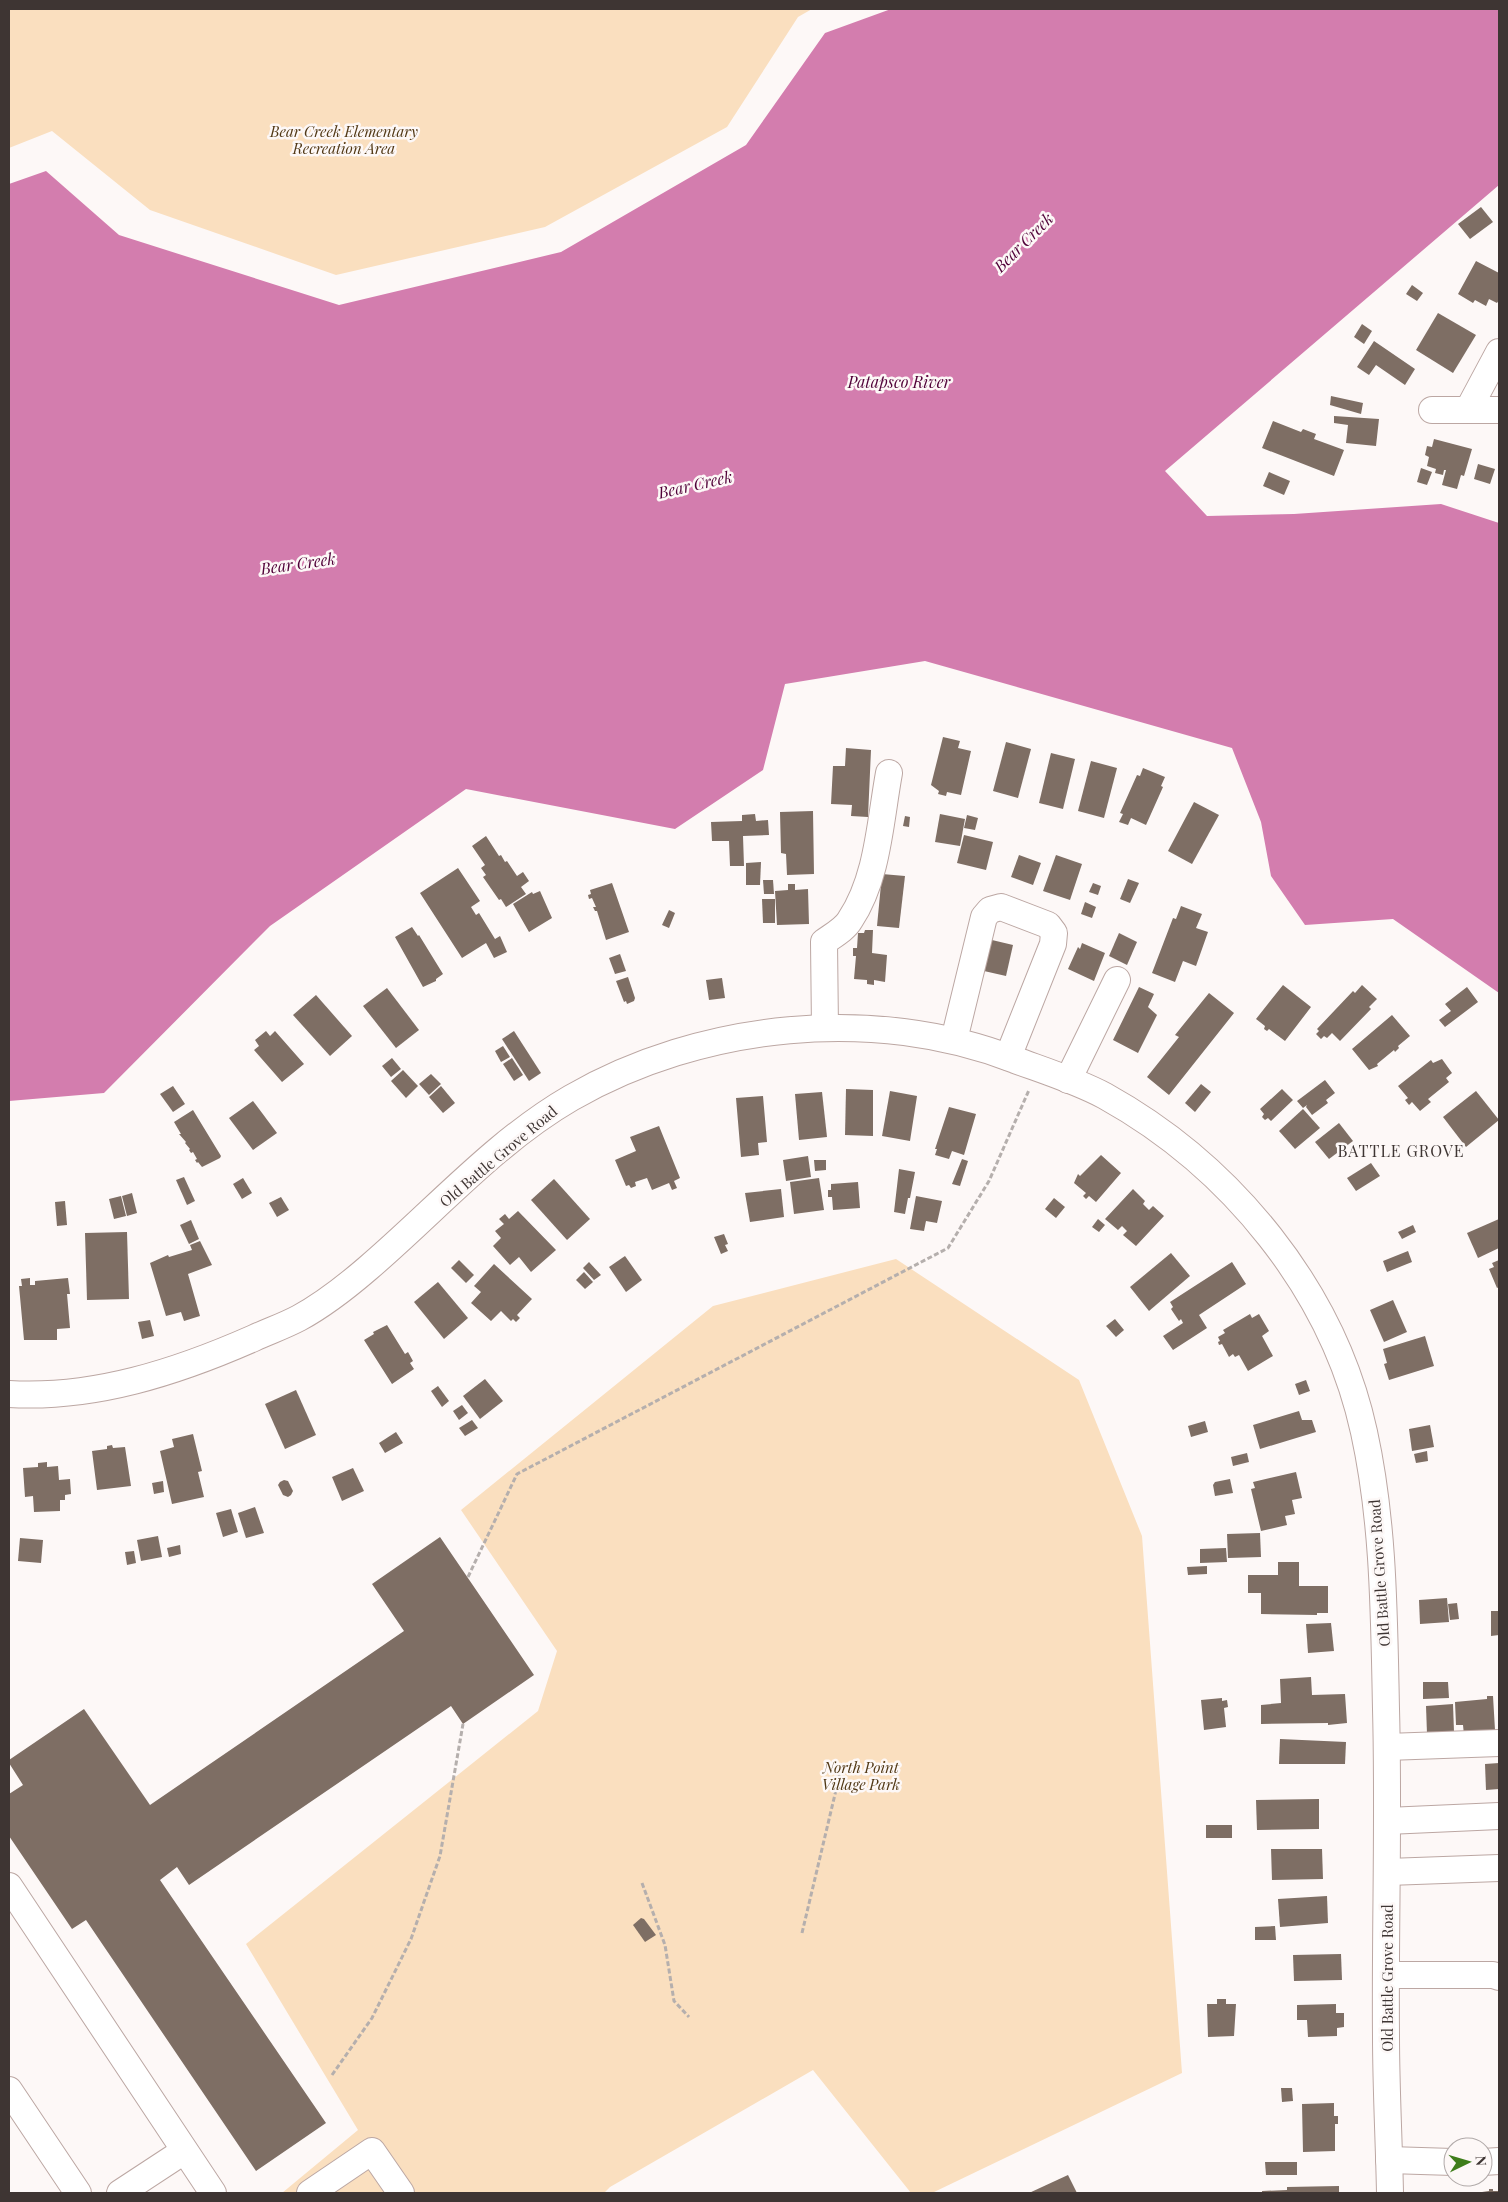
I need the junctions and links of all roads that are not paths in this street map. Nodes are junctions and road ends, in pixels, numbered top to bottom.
1 (1499, 352) edge
2 (1432, 410) dead end
3 (1468, 410) junction
4 (1499, 410) edge
5 (889, 773) dead end
6 (1117, 980) dead end
7 (825, 1028) junction
8 (954, 1040) junction
9 (1008, 1057) junction
10 (1068, 1080) junction
11 (9, 1394) edge
12 (1499, 1743) edge
13 (1388, 1747) junction
14 (1499, 1816) edge
15 (1387, 1821) junction
16 (1499, 1868) edge
17 (1388, 1872) junction
18 (12, 1898) edge
19 (1386, 1975) junction
20 (1499, 1977) edge
21 (9, 2090) edge
22 (184, 2151) junction
23 (1389, 2160) junction
24 (1443, 2162) edge
25 (78, 2193) edge
26 (120, 2193) edge
27 (213, 2193) edge
28 (310, 2193) edge
29 (400, 2193) edge
30 (1390, 2193) edge

1 - 3 street
2 - 3 street
3 - 4 street
5 - 7 street
6 - 10 street
7 - 8 street, Old Battle Grove Road
7 - 11 street, Old Battle Grove Road
8 - 9 street, Old Battle Grove Road
8 - 9 street
9 - 10 street, Old Battle Grove Road
10 - 13 street, Old Battle Grove Road
12 - 13 street
13 - 15 street, Old Battle Grove Road
14 - 15 street
15 - 17 street, Old Battle Grove Road
16 - 17 street
17 - 19 street, Old Battle Grove Road
18 - 22 street
19 - 20 street
19 - 23 street, Old Battle Grove Road
21 - 25 street
22 - 26 street
22 - 27 street
23 - 24 street
23 - 30 street, Old Battle Grove Road
28 - 29 street

